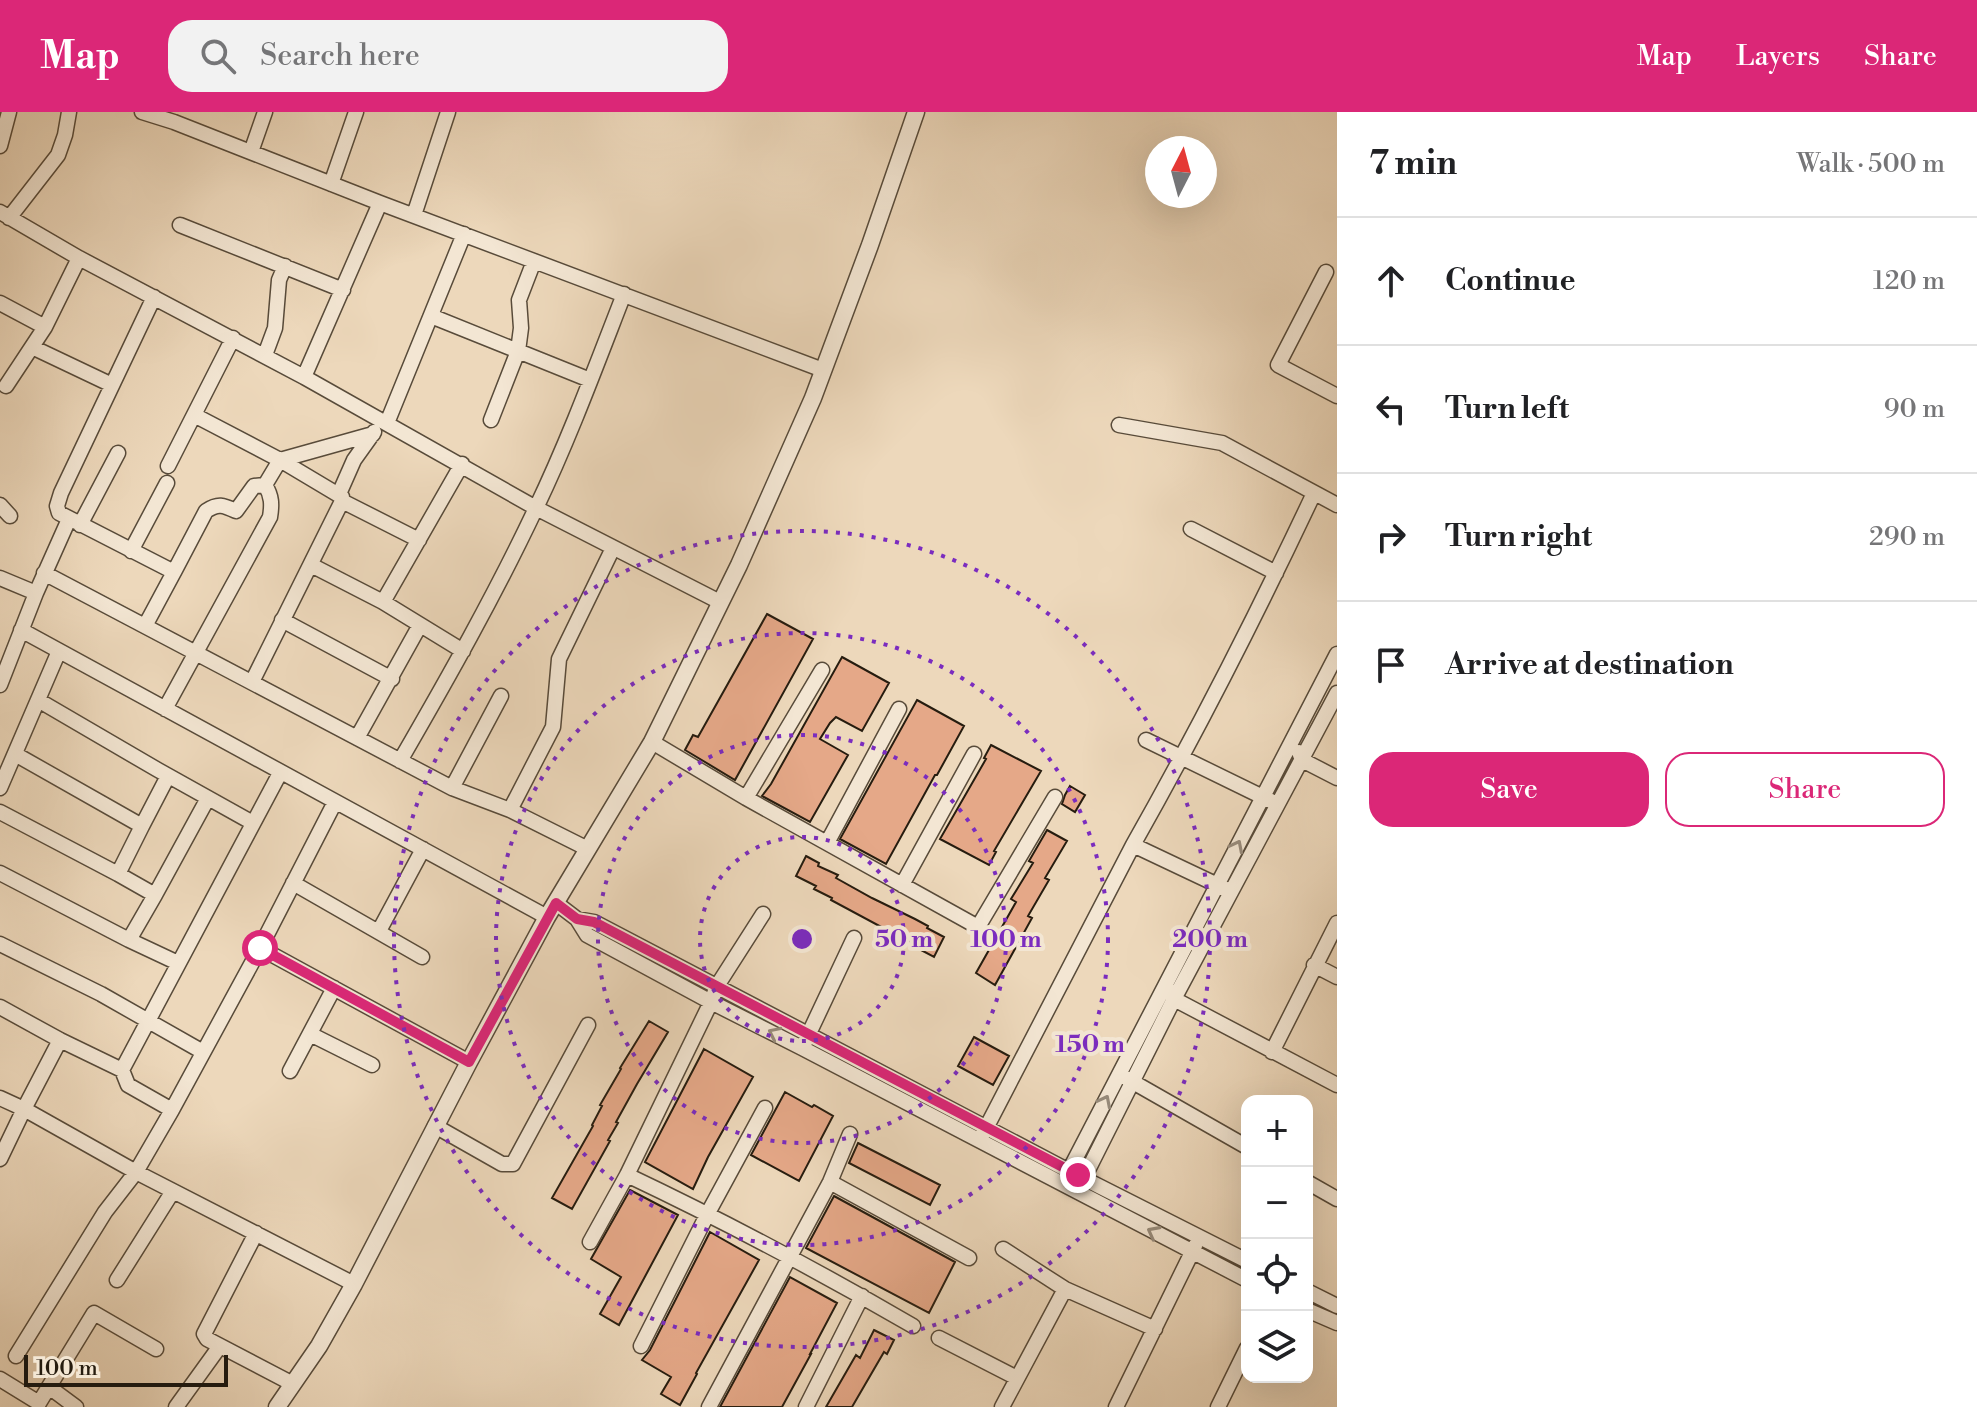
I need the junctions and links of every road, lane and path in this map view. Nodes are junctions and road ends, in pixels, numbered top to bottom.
1 (9, 112) edge
2 (69, 112) edge
3 (142, 112) edge
4 (265, 112) edge
5 (356, 112) edge
6 (448, 112) edge
7 (916, 112) edge
8 (176, 117) edge
9 (0, 146) edge
10 (251, 152) junction
11 (331, 184) junction
12 (380, 203) junction
13 (5, 215) edge
14 (414, 215) junction
15 (180, 225) dead end
16 (464, 234) junction
17 (79, 258) junction
18 (534, 261) junction
19 (285, 266) junction
20 (1326, 272) dead end
21 (343, 290) junction
22 (624, 294) junction
23 (154, 297) junction
24 (0, 303) edge
25 (431, 316) junction
26 (45, 327) junction
27 (233, 338) junction
28 (32, 347) junction
29 (518, 351) junction
30 (265, 355) junction
31 (823, 370) junction
32 (304, 377) junction
33 (590, 380) junction
34 (112, 385) junction
35 (6, 386) dead end
36 (1337, 396) edge
37 (194, 415) junction
38 (491, 420) dead end
39 (385, 421) junction
40 (1119, 425) dead end
41 (373, 434) junction
42 (118, 453) dead end
43 (280, 460) junction
44 (462, 464) junction
45 (168, 466) dead end
46 (167, 483) dead end
47 (265, 485) junction
48 (1314, 493) junction
49 (341, 498) junction
50 (1337, 505) edge
51 (536, 508) junction
52 (75, 522) junction
53 (1191, 529) dead end
54 (419, 540) junction
55 (613, 548) junction
56 (131, 551) junction
57 (311, 565) junction
58 (174, 572) junction
59 (44, 573) junction
60 (1276, 573) junction
61 (0, 578) edge
62 (36, 593) junction
63 (383, 602) junction
64 (720, 602) junction
65 (282, 620) junction
66 (420, 625) junction
67 (145, 626) junction
68 (21, 630) junction
69 (59, 651) junction
70 (463, 651) junction
71 (197, 653) junction
72 (1337, 654) edge
73 (822, 670) dead end
74 (392, 679) junction
75 (252, 682) junction
76 (0, 685) edge
77 (1337, 693) edge
78 (501, 696) dead end
79 (38, 700) junction
80 (165, 709) junction
81 (899, 709) dead end
82 (1294, 736) junction
83 (357, 738) junction
84 (1146, 740) dead end
85 (652, 742) junction
86 (15, 754) junction
87 (974, 754) dead end
88 (1183, 758) junction
89 (1302, 760) junction
90 (400, 761) junction
91 (280, 773) junction
92 (168, 776) junction
93 (1337, 778) edge
94 (0, 788) edge
95 (452, 788) junction
96 (1055, 797) dead end
97 (1263, 797) junction
98 (208, 798) junction
99 (746, 798) junction
100 (335, 802) junction
101 (1277, 804) junction
102 (510, 810) junction
103 (0, 812) edge
104 (253, 823) junction
105 (142, 826) junction
106 (827, 843) junction
107 (1133, 845) junction
108 (423, 849) junction
109 (588, 849) junction
110 (0, 873) edge
111 (118, 874) junction
112 (293, 883) junction
113 (902, 885) junction
114 (1217, 885) junction
115 (1232, 892) junction
116 (155, 895) junction
117 (551, 910) junction
118 (763, 914) dead end
119 (577, 919) junction
120 (1337, 923) edge
121 (379, 931) junction
122 (854, 938) dead end
123 (129, 940) junction
124 (0, 944) edge
125 (260, 948) junction
126 (422, 957) dead end
127 (178, 963) junction
128 (1314, 965) junction
129 (1337, 977) edge
130 (1167, 983) junction
131 (717, 986) junction
132 (334, 988) junction
133 (1174, 999) junction
134 (711, 1002) junction
135 (0, 1007) edge
136 (148, 1020) junction
137 (588, 1025) dead end
138 (310, 1034) junction
139 (810, 1034) junction
140 (60, 1040) junction
141 (802, 1048) junction
142 (203, 1052) junction
143 (1272, 1052) junction
144 (469, 1062) junction
145 (372, 1065) dead end
146 (122, 1070) junction
147 (290, 1071) dead end
148 (1119, 1074) junction
149 (1133, 1082) junction
150 (1337, 1085) edge
151 (0, 1098) edge
152 (765, 1108) dead end
153 (24, 1109) junction
154 (172, 1110) junction
155 (435, 1126) junction
156 (850, 1134) dead end
157 (983, 1134) junction
158 (1241, 1144) edge
159 (0, 1159) edge
160 (136, 1172) junction
161 (627, 1175) junction
162 (1075, 1178) junction
163 (830, 1182) junction
164 (1313, 1185) edge
165 (173, 1191) junction
166 (1337, 1199) edge
167 (708, 1213) junction
168 (256, 1233) junction
169 (1199, 1236) junction
170 (590, 1242) dead end
171 (1003, 1249) dead end
172 (1193, 1253) junction
173 (788, 1258) junction
174 (969, 1258) dead end
175 (1241, 1258) edge
176 (1241, 1277) edge
177 (117, 1280) dead end
178 (354, 1284) junction
179 (1065, 1289) junction
180 (1313, 1294) edge
181 (862, 1296) junction
182 (1337, 1306) edge
183 (1309, 1311) edge
184 (1337, 1323) edge
185 (913, 1326) dead end
186 (1155, 1329) junction
187 (939, 1338) dead end
188 (220, 1346) junction
189 (641, 1346) dead end
190 (156, 1349) dead end
191 (16, 1356) dead end
192 (1241, 1360) edge
193 (1017, 1378) junction
194 (0, 1379) edge
195 (293, 1384) junction
196 (49, 1387) junction
197 (37, 1405) edge
198 (76, 1407) edge
199 (176, 1407) edge
200 (277, 1407) edge
201 (709, 1407) edge
202 (806, 1407) edge
203 (1002, 1407) edge
204 (1116, 1407) edge
205 (1218, 1407) edge

1 - 9 street
2 - 13 street
3 - 8 street
4 - 10 street
5 - 11 street
6 - 14 street
7 - 31 street
8 - 10 street
10 - 11 street
11 - 12 street
12 - 14 street
12 - 21 street
13 - 17 street
14 - 16 street
15 - 19 street
16 - 18 street
16 - 25 street
17 - 23 street
17 - 26 street
18 - 22 street
18 - 29 street
19 - 21 street
19 - 30 street
20 - 36 street
21 - 32 street
22 - 31 street
22 - 33 street
23 - 27 street
23 - 34 street
24 - 26 street
25 - 29 street
25 - 39 street
26 - 28 street
27 - 30 street
27 - 37 street
28 - 34 street
28 - 35 street
29 - 33 street
29 - 38 street
30 - 32 street
31 - 64 street
32 - 39 street
33 - 51 street
34 - 52 street
37 - 43 street
37 - 45 street
39 - 41 street
39 - 44 street
40 - 48 street
41 - 43 street
41 - 49 street
42 - 52 street
43 - 47 street
43 - 49 street
44 - 51 street
44 - 54 street
46 - 56 street
47 - 58 street
47 - 71 street
48 - 50 street
48 - 60 street
49 - 54 street
49 - 57 street
51 - 55 street
51 - 70 street
52 - 56 street
52 - 59 street
53 - 60 street
54 - 63 street
55 - 64 street
55 - 102 street
56 - 58 street
57 - 63 street
57 - 65 street
58 - 67 street
59 - 62 street
59 - 67 street
60 - 88 street
61 - 62 street
62 - 68 street
63 - 66 street
64 - 85 street
65 - 74 street
65 - 75 street
66 - 70 street
66 - 74 street
67 - 71 street
68 - 69 street
68 - 76 street
69 - 79 street
69 - 80 street
70 - 90 street
71 - 75 street
71 - 80 street
72 - 82 street
73 - 99 street
74 - 83 street
75 - 83 street
77 - 89 street
78 - 95 street
79 - 86 street
79 - 92 street
80 - 91 street
81 - 106 street
82 - 89 street
82 - 97 street
83 - 90 street
84 - 88 street
85 - 99 street
85 - 109 street
86 - 94 street
86 - 105 street
87 - 113 street
88 - 97 street
88 - 107 street
89 - 93 street
89 - 101 street
90 - 95 street
91 - 100 street
91 - 104 street
92 - 98 street
92 - 105 street
95 - 102 street
96 - 113 street
97 - 101 street
114 -> 97 street
98 - 104 street
98 - 116 street
99 - 106 street
100 - 108 street
100 - 112 street
101 - 115 street
102 - 109 street
103 - 111 street
104 - 127 street
105 - 111 street
106 - 113 street
107 - 114 street
107 - 157 street
108 - 117 street
108 - 121 street
109 - 117 street
110 - 123 street
111 - 116 street
112 - 121 street
112 - 125 street
114 - 115 street
114 - 130 street
115 - 133 street
116 - 123 street
117 - 119 street
117 - 144 street
118 - 131 street
119 - 131 street
119 - 134 street
120 - 128 street
121 - 126 street
122 - 139 street
123 - 127 street
124 - 136 street
125 - 132 street
125 - 142 street
127 - 136 street
128 - 129 street
128 - 143 street
130 - 133 street
130 - 148 street
131 - 134 street
131 - 139 street
132 - 138 street
132 - 144 street
133 - 143 street
133 - 149 street
141 -> 134 street
134 - 161 street
135 - 140 street
136 - 142 street
136 - 146 street
137 - 155 street
138 - 145 street
138 - 147 street
139 - 141 street
139 - 157 street
140 - 146 street
140 - 153 street
141 - 157 street
142 - 154 street
143 - 150 street
144 - 155 street
146 - 154 street
148 - 149 street
162 -> 148 street
149 - 158 street
149 - 162 street
151 - 153 street
152 - 167 street
153 - 159 street
153 - 160 street
154 - 160 street
155 - 178 street
156 - 163 street
157 - 162 street
160 - 165 street
160 - 191 street
161 - 167 street
161 - 170 street
162 - 169 street
172 -> 162 street
163 - 173 street
163 - 174 street
164 - 166 street
165 - 168 street
165 - 177 street
167 - 173 street
167 - 189 street
168 - 178 street
168 - 188 street
169 - 172 street
169 - 175 street
171 - 179 street
172 - 176 street
172 - 186 street
173 - 181 street
173 - 201 street
178 - 195 street
179 - 186 street
179 - 193 street
180 - 182 street
181 - 185 street
181 - 202 street
183 - 184 street
186 - 204 street
187 - 193 street
188 - 195 street
188 - 199 street
190 - 196 street
192 - 205 street
193 - 203 street
194 - 197 street
195 - 200 street
196 - 197 street
196 - 198 street

